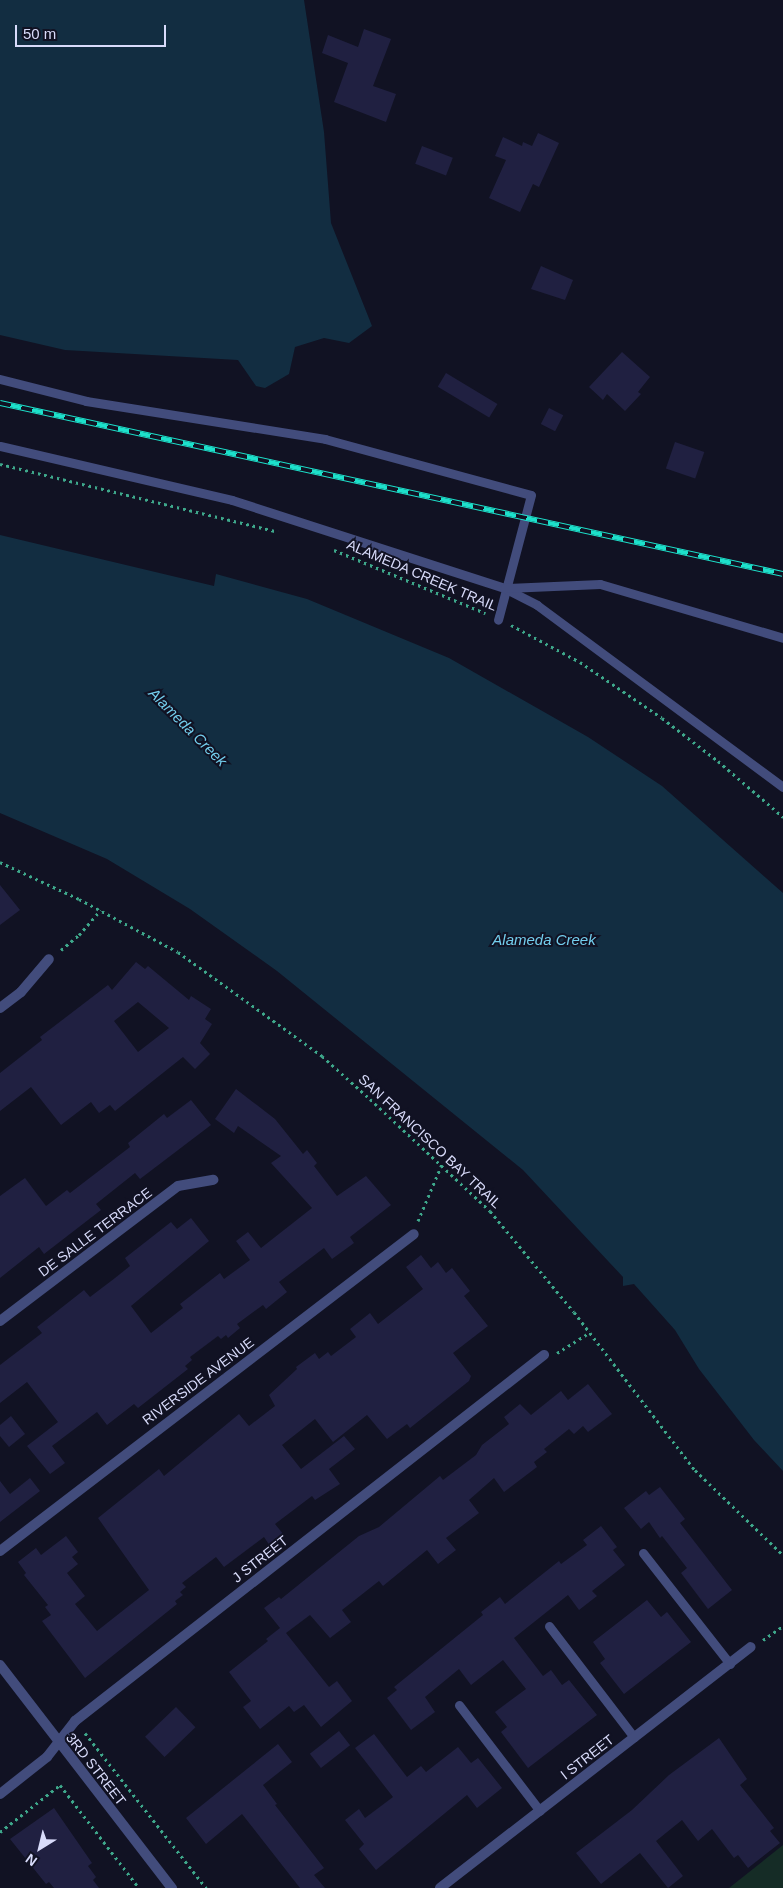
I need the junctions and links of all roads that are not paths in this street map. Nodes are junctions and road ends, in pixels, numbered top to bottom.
1 (0, 379) edge
2 (0, 446) edge
3 (504, 588) junction
4 (498, 620) road end
5 (783, 638) edge
6 (783, 787) edge
7 (49, 959) road end
8 (0, 1008) edge
9 (213, 1180) dead end
10 (414, 1234) road end
11 (0, 1321) edge
12 (544, 1355) road end
13 (0, 1550) edge
14 (643, 1553) dead end
15 (549, 1626) dead end
16 (751, 1647) road end
17 (730, 1664) junction
18 (0, 1665) edge
19 (459, 1705) dead end
20 (634, 1737) junction
21 (58, 1742) junction
22 (0, 1794) edge
23 (540, 1811) junction
24 (172, 1888) edge
25 (440, 1888) edge

1 - 3 lane
2 - 3 lane
3 - 4 lane
3 - 5 lane
3 - 6 lane
7 - 8 street
9 - 11 street, DE SALLE TERRACE
10 - 13 street, RIVERSIDE AVENUE
12 - 21 street, J STREET
14 - 17 lane
15 - 20 lane
16 - 17 street, I STREET
17 - 20 street, I STREET
18 - 21 street, 3RD STREET
19 - 23 lane
20 - 23 street, I STREET
21 - 22 street, J STREET
21 - 24 street, 3RD STREET
23 - 25 street, I STREET

